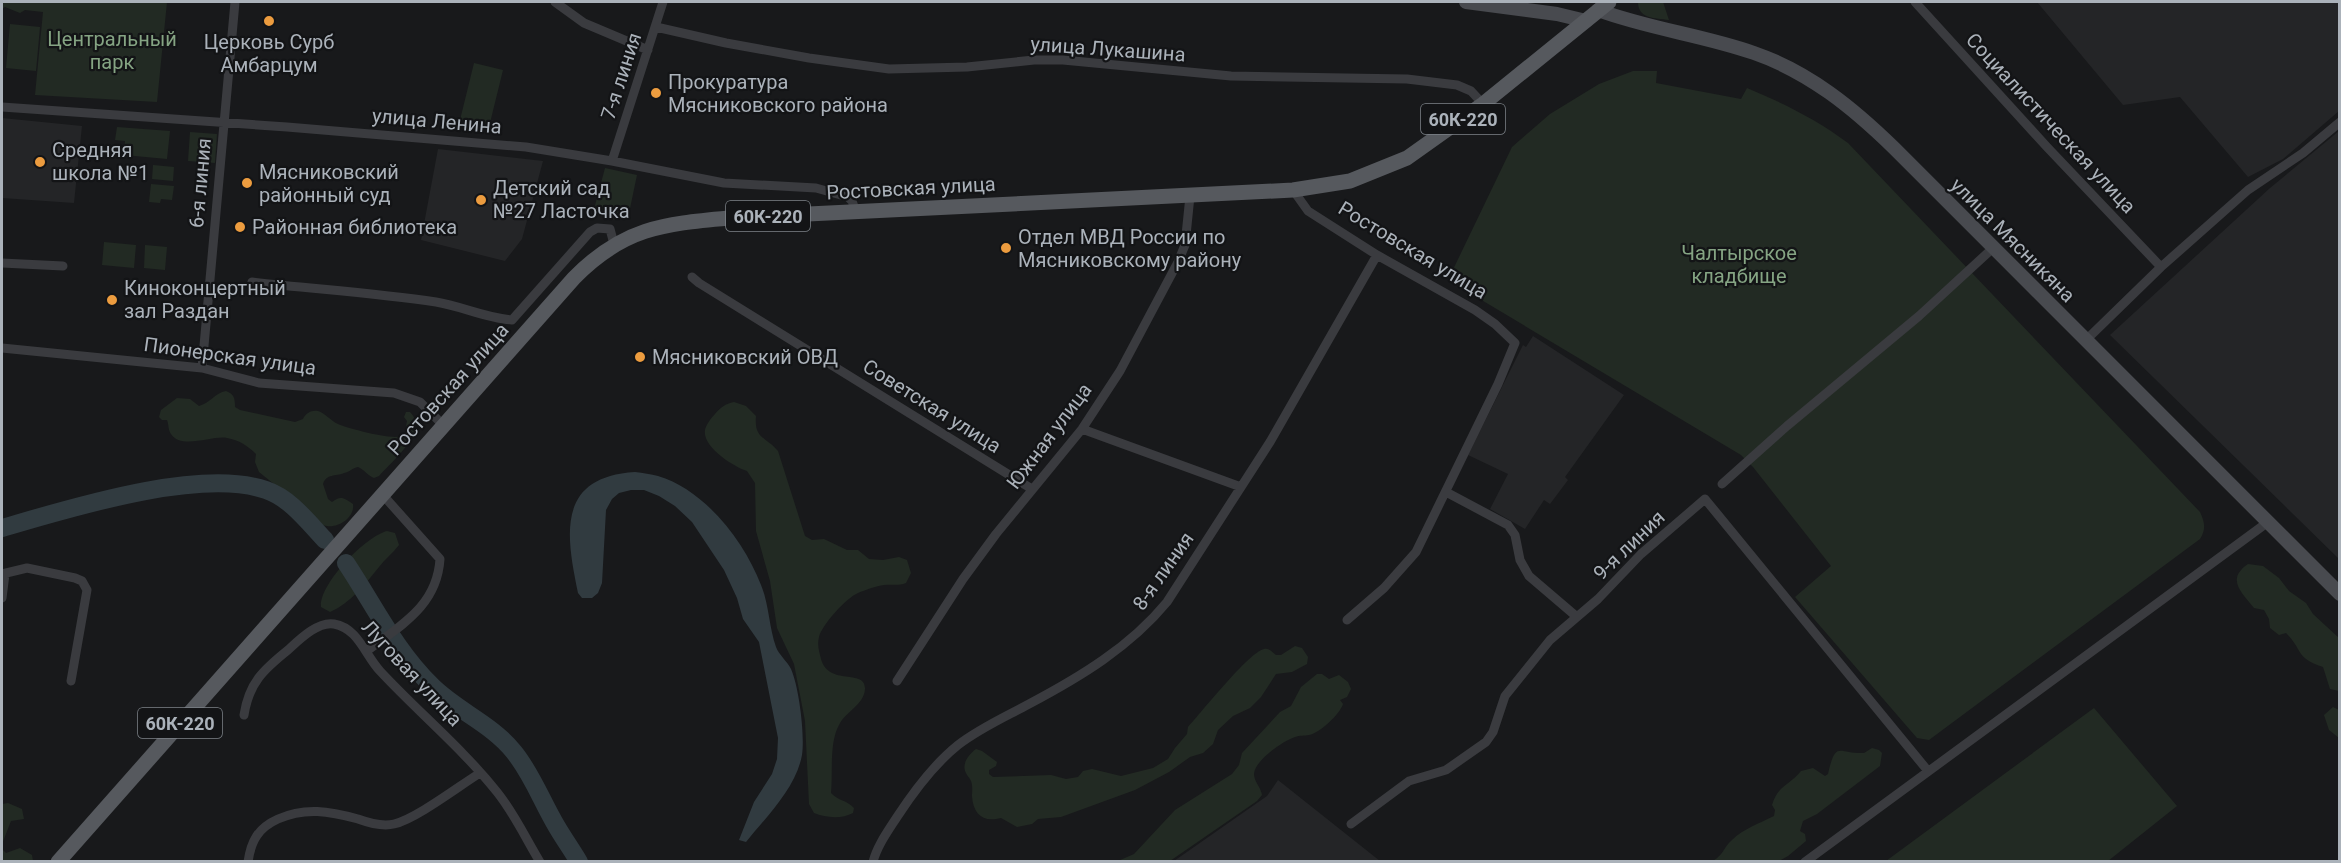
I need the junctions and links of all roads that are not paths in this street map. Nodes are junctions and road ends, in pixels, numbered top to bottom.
1 (235, 2) edge
2 (555, 2) edge
3 (663, 2) edge
4 (1466, 2) edge
5 (1916, 2) edge
6 (1604, 6) edge
7 (1586, 21) junction
8 (656, 27) junction
9 (648, 50) junction
10 (1483, 104) junction
11 (2, 107) edge
12 (2340, 122) edge
13 (223, 123) junction
14 (612, 161) junction
15 (1293, 190) junction
16 (1190, 196) junction
17 (856, 212) junction
18 (614, 244) junction
19 (1993, 248) junction
20 (1377, 255) junction
21 (2, 263) edge
22 (63, 266) dead end
23 (2161, 267) junction
24 (692, 277) dead end
25 (252, 282) dead end
26 (2085, 341) junction
27 (2, 348) edge
28 (202, 368) junction
29 (443, 425) junction
30 (1082, 429) junction
31 (1722, 484) dead end
32 (1241, 487) junction
33 (1032, 489) junction
34 (1446, 492) junction
35 (382, 494) junction
36 (2268, 522) junction
37 (3, 574) edge
38 (2340, 594) edge
39 (2, 598) edge
40 (1577, 617) junction
41 (1347, 620) dead end
42 (367, 651) junction
43 (71, 681) dead end
44 (897, 681) dead end
45 (244, 715) dead end
46 (1928, 771) junction
47 (480, 773) junction
48 (1351, 824) dead end
49 (58, 861) edge
50 (248, 861) edge
51 (540, 861) edge
52 (873, 861) edge
53 (1805, 861) edge

1 - 13 street, 6-я линия
2 - 9 street
3 - 8 street, 7-я линия
4 - 7 street
5 - 23 street, Социалистическая улица
6 - 7 main road, Ростовская улица / 60К-220
6 - 19 street, улица Мясникяна
7 - 10 main road, Ростовская улица / 60К-220
8 - 9 street, 7-я линия
8 - 10 street, улица Лукашина
9 - 14 street, 7-я линия
10 - 15 main road, Ростовская улица / 60К-220
11 - 13 street, улица Ленина
12 - 23 street
13 - 14 street, улица Ленина
13 - 28 street, 6-я линия
14 - 17 street, улица Ленина
15 - 16 main road, Ростовская улица / 60К-220
15 - 20 street, Ростовская улица
16 - 17 main road, Ростовская улица / 60К-220
16 - 30 street, Южная улица
17 - 18 main road, Ростовская улица / 60К-220
18 - 25 street
18 - 29 main road, Ростовская улица / 60К-220
19 - 26 street, улица Мясникяна
19 - 31 street
20 - 32 street, 8-я линия
20 - 34 street, Ростовская улица
21 - 22 street
23 - 26 street
24 - 33 street, Советская улица
26 - 36 street, улица Мясникяна
27 - 28 street, Пионерская улица
28 - 29 street, Пионерская улица
29 - 35 main road, Ростовская улица / 60К-220
30 - 32 street
30 - 33 street, Южная улица
32 - 52 street, 8-я линия
33 - 44 street, Южная улица
34 - 40 street
34 - 41 street
35 - 42 street
35 - 49 main road, Ростовская улица / 60К-220
36 - 38 street, улица Мясникяна
36 - 46 street
37 - 39 street
37 - 43 street
40 - 46 street, 9-я линия
40 - 48 street, 9-я линия
42 - 45 street, Луговая улица
42 - 47 street, Луговая улица
46 - 53 street
47 - 50 street
47 - 51 street, Луговая улица

